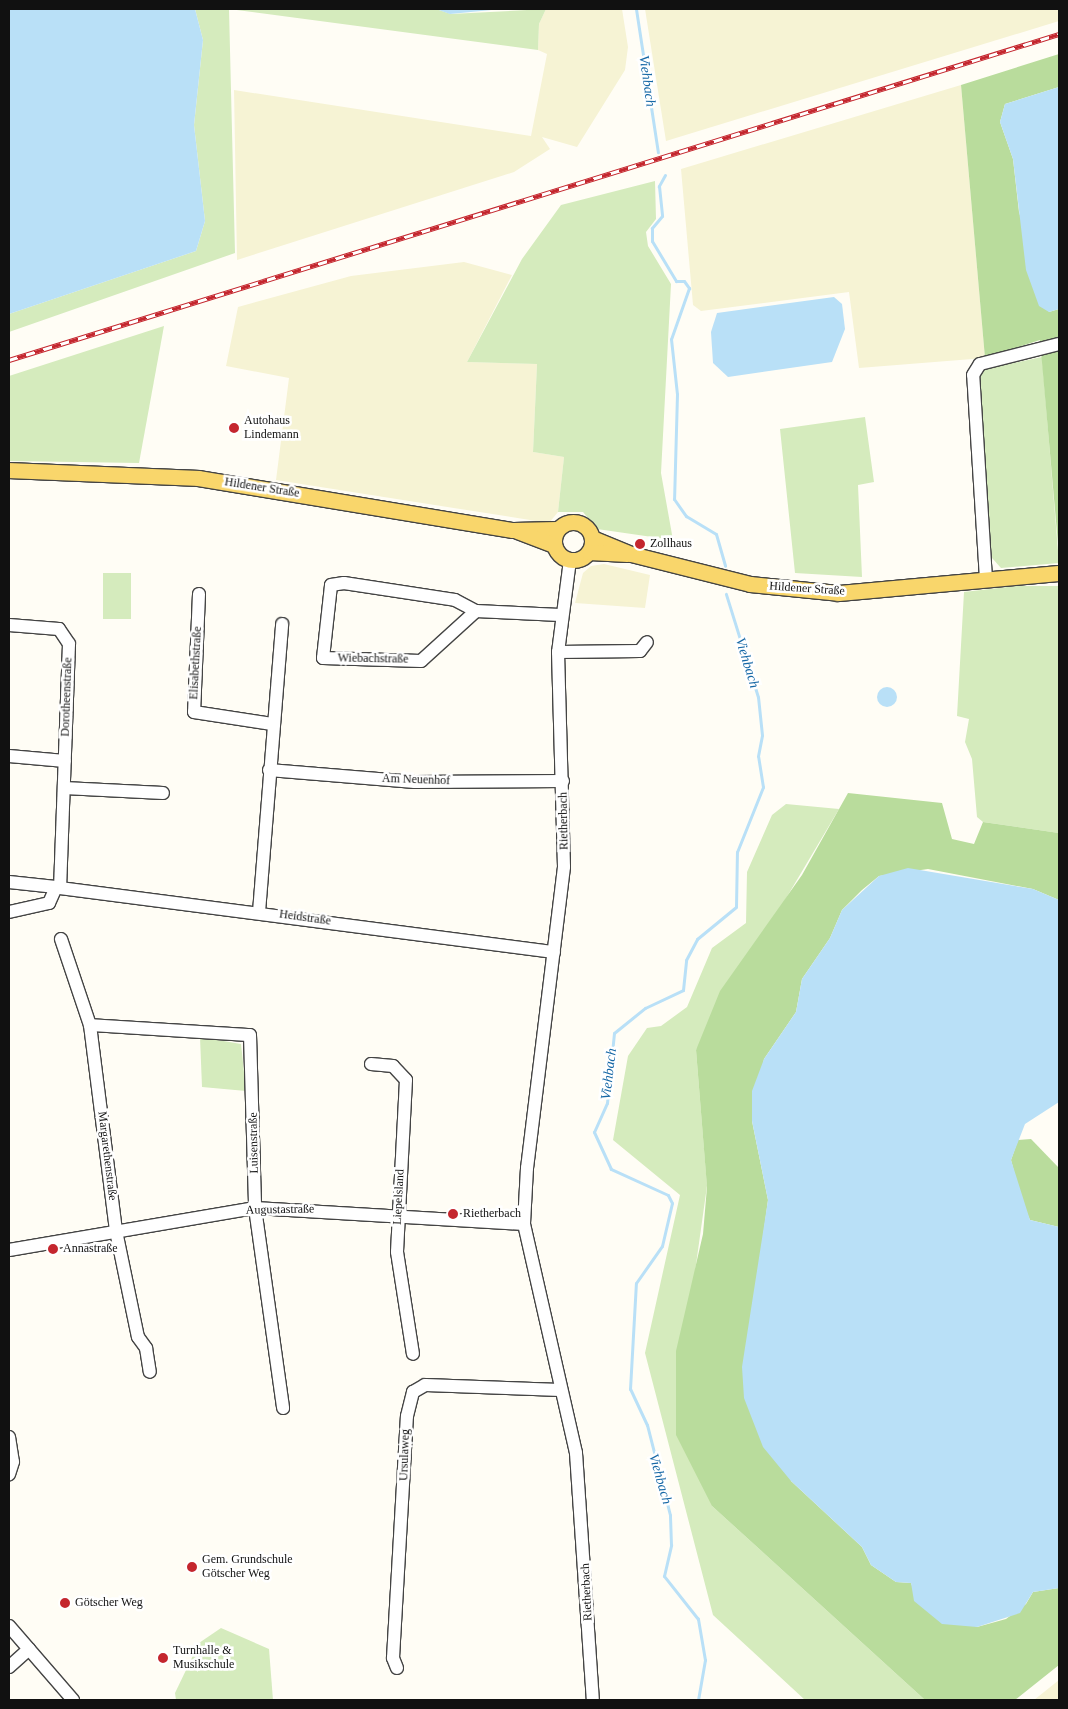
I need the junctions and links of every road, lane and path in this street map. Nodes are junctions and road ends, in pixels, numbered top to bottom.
1 (1059, 344) edge
2 (9, 470) edge
3 (556, 529) junction
4 (513, 530) junction
5 (554, 545) junction
6 (590, 545) junction
7 (570, 560) junction
8 (1059, 573) edge
9 (986, 579) junction
10 (199, 594) dead end
11 (476, 611) junction
12 (560, 615) junction
13 (282, 624) dead end
14 (9, 625) edge
15 (647, 642) dead end
16 (558, 652) junction
17 (272, 724) junction
18 (9, 756) edge
19 (65, 761) junction
20 (269, 770) junction
21 (563, 780) junction
22 (64, 788) junction
23 (163, 793) dead end
24 (9, 882) edge
25 (58, 888) junction
26 (9, 912) edge
27 (260, 912) junction
28 (61, 939) dead end
29 (554, 952) junction
30 (90, 1025) junction
31 (371, 1064) dead end
32 (255, 1208) junction
33 (397, 1216) junction
34 (524, 1224) junction
35 (116, 1231) junction
36 (9, 1250) edge
37 (413, 1354) dead end
38 (150, 1372) dead end
39 (560, 1390) junction
40 (284, 1408) dead end
41 (9, 1437) edge
42 (9, 1474) edge
43 (9, 1626) edge
44 (29, 1649) junction
45 (9, 1666) edge
46 (396, 1668) dead end
47 (73, 1700) edge
48 (593, 1700) edge

1 - 9 street
2 - 4 main road, Hildener Straße
3 - 4 main road, Hildener Straße
3 - 5 main road
3 - 6 main road
4 - 5 main road, Hildener Straße
5 - 7 main road
6 - 7 main road
6 - 9 main road, Hildener Straße
7 - 12 street, Rietherbach
8 - 9 main road, Hildener Straße
10 - 17 street, Elisabethstraße
11 - 11 street, Wiebachstraße
11 - 12 street, Wiebachstraße
12 - 16 street, Rietherbach
13 - 17 street
14 - 19 street, Dorotheenstraße
15 - 16 street
16 - 21 street, Rietherbach
17 - 20 street
18 - 19 street
19 - 22 street, Dorotheenstraße
20 - 21 street, Am Neuenhof
20 - 27 street
21 - 29 street, Rietherbach
22 - 23 street
22 - 25 street, Dorotheenstraße
24 - 25 street, Heidstraße
25 - 26 street
25 - 27 street, Heidstraße
27 - 29 street, Heidstraße
28 - 30 street, Margarethenstraße
29 - 34 street, Rietherbach
30 - 32 street, Luisenstraße
30 - 35 street, Margarethenstraße
31 - 33 street, Liepelsland
32 - 33 street, Augustastraße
32 - 35 street, Augustastraße
32 - 40 street, Luisenstraße
33 - 34 street, Augustastraße
33 - 37 street, Liepelsland
34 - 39 street, Rietherbach
35 - 36 street, Augustastraße
35 - 38 street, Margarethenstraße
39 - 46 street, Ursulaweg
39 - 48 street, Rietherbach
41 - 42 street
43 - 44 street
44 - 45 street
44 - 47 street

